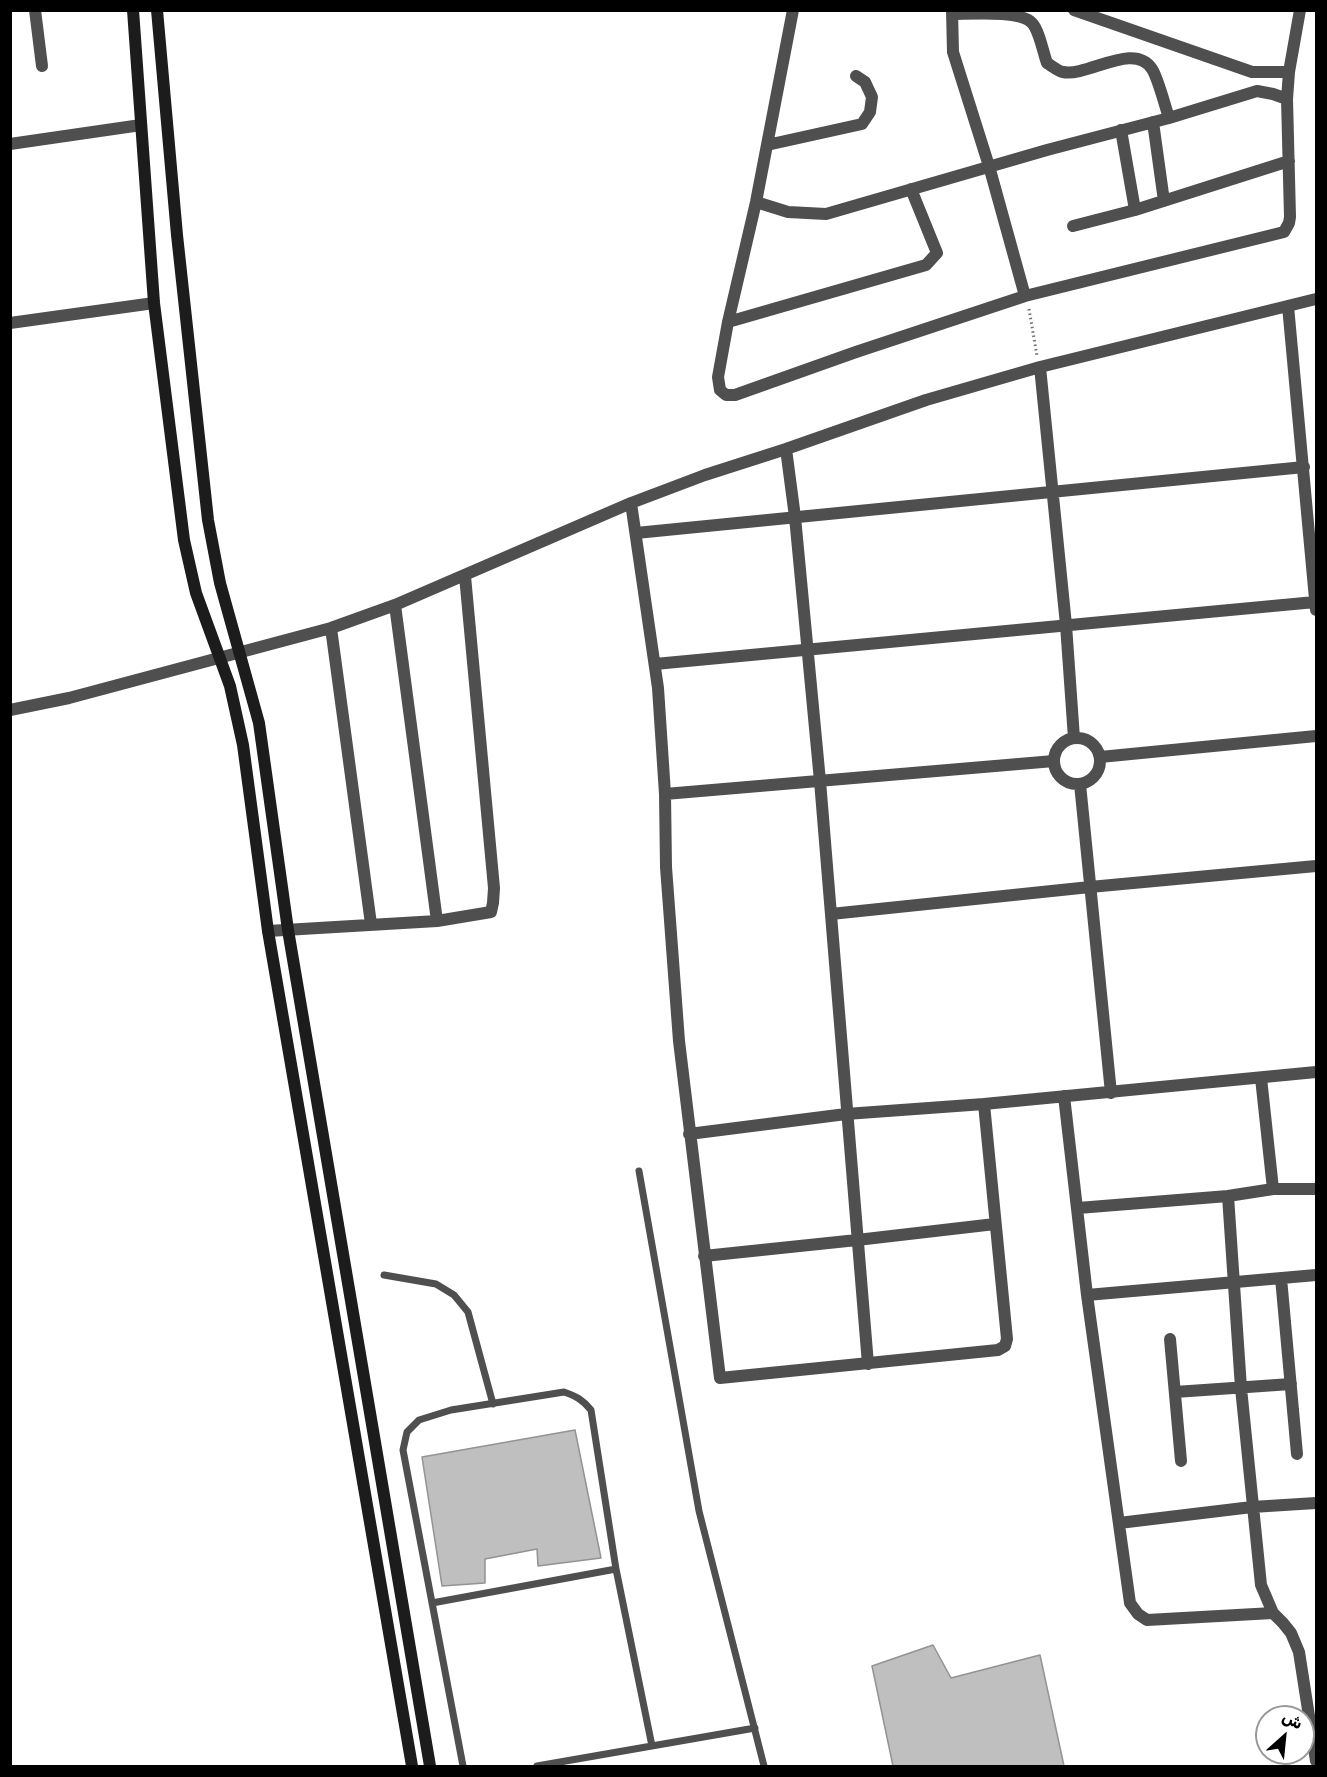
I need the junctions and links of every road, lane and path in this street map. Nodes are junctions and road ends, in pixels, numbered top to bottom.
1 (36, 10) edge
2 (133, 10) edge
3 (158, 10) edge
4 (794, 10) edge
5 (1074, 10) edge
6 (1300, 10) edge
7 (952, 12) edge
8 (42, 66) dead end
9 (1289, 72) junction
10 (856, 76) dead end
11 (1287, 99) junction
12 (1169, 118) junction
13 (1153, 122) junction
14 (141, 125) junction
15 (1120, 130) junction
16 (10, 144) edge
17 (767, 145) junction
18 (1289, 161) junction
19 (989, 166) junction
20 (911, 189) junction
21 (1164, 201) junction
22 (756, 202) junction
23 (1135, 210) junction
24 (1073, 226) dead end
25 (1317, 299) edge
26 (1027, 301) junction
27 (154, 303) junction
28 (1288, 306) junction
29 (728, 322) junction
30 (10, 323) edge
31 (1036, 351) dead end
32 (1040, 367) junction
33 (786, 449) junction
34 (1304, 467) junction
35 (1053, 492) junction
36 (631, 503) junction
37 (795, 518) junction
38 (636, 533) junction
39 (465, 576) junction
40 (395, 605) junction
41 (1316, 606) edge
42 (1066, 626) junction
43 (331, 628) junction
44 (807, 650) junction
45 (240, 652) junction
46 (220, 658) junction
47 (655, 664) junction
48 (10, 710) edge
49 (1317, 736) edge
50 (1074, 738) junction
51 (1100, 757) junction
52 (1054, 761) junction
53 (820, 781) junction
54 (1080, 784) junction
55 (665, 794) junction
56 (1317, 866) edge
57 (1090, 887) junction
58 (831, 914) junction
59 (436, 921) junction
60 (371, 924) junction
61 (288, 930) junction
62 (268, 931) junction
63 (1317, 1072) edge
64 (1261, 1078) junction
65 (1111, 1092) junction
66 (1064, 1096) junction
67 (984, 1104) junction
68 (846, 1114) junction
69 (689, 1134) junction
70 (639, 1171) dead end
71 (1273, 1189) junction
72 (1317, 1189) edge
73 (1228, 1196) junction
74 (1078, 1208) junction
75 (995, 1224) junction
76 (857, 1240) junction
77 (704, 1256) junction
78 (384, 1275) dead end
79 (1317, 1275) edge
80 (1281, 1278) junction
81 (1233, 1282) junction
82 (1087, 1295) junction
83 (1170, 1339) dead end
84 (868, 1364) junction
85 (1291, 1384) junction
86 (1241, 1389) junction
87 (1175, 1392) junction
88 (493, 1404) junction
89 (1297, 1454) dead end
90 (1181, 1461) dead end
91 (1317, 1503) edge
92 (1252, 1507) junction
93 (1119, 1522) junction
94 (615, 1569) junction
95 (432, 1603) junction
96 (1272, 1613) junction
97 (755, 1728) junction
98 (652, 1746) junction
99 (1317, 1761) edge
100 (412, 1767) edge
101 (430, 1767) edge
102 (463, 1767) edge
103 (537, 1767) edge
104 (764, 1767) edge

1 - 8 street
2 - 14 street
3 - 45 street
4 - 17 street
5 - 9 street
6 - 9 street
7 - 12 street
7 - 19 street
9 - 11 street
10 - 17 street
11 - 12 street
11 - 18 street
12 - 13 street
13 - 15 street
13 - 21 street
14 - 16 street
14 - 27 street
15 - 19 street
15 - 23 street
17 - 22 street
18 - 21 street
18 - 26 street
19 - 20 street
19 - 26 street
20 - 22 street
20 - 29 street
21 - 23 street
22 - 29 street
23 - 24 street
25 - 28 street
26 - 29 street
26 - 31 path
27 - 30 street
27 - 46 street
28 - 32 street
28 - 34 street
32 - 33 street
32 - 35 street
33 - 36 street
33 - 37 street
34 - 35 street
34 - 41 street
35 - 37 street
35 - 42 street
36 - 38 street
36 - 39 street
37 - 38 street
37 - 44 street
38 - 47 street
39 - 40 street
39 - 59 street
40 - 43 street
40 - 59 street
41 - 42 street
42 - 44 street
42 - 50 street
43 - 45 street
43 - 60 street
44 - 47 street
44 - 53 street
45 - 46 street
45 - 61 street
46 - 48 street
46 - 62 street
47 - 55 street
49 - 51 street
50 - 51 street
50 - 52 street
51 - 54 street
52 - 53 street
52 - 54 street
53 - 55 street
53 - 58 street
54 - 57 street
55 - 69 street
56 - 57 street
57 - 58 street
57 - 65 street
58 - 68 street
59 - 60 street
60 - 61 street
61 - 62 street
61 - 101 street
62 - 100 street
63 - 64 street
64 - 65 street
64 - 71 street
65 - 66 street
66 - 67 street
66 - 74 street
67 - 68 street
67 - 75 street
68 - 69 street
68 - 76 street
69 - 77 street
70 - 97 lane
71 - 72 street
71 - 73 street
73 - 74 street
73 - 81 street
74 - 82 street
75 - 76 street
75 - 84 street
76 - 77 street
76 - 84 street
77 - 84 street
78 - 88 lane
79 - 80 street
80 - 81 street
80 - 85 street
81 - 82 street
81 - 86 street
82 - 93 street
83 - 87 street
85 - 86 street
85 - 89 street
86 - 87 street
86 - 92 street
87 - 90 street
88 - 94 lane
88 - 95 lane
91 - 92 street
92 - 93 street
92 - 96 street
93 - 96 street
94 - 95 lane
94 - 98 lane
95 - 102 lane
96 - 99 street
97 - 98 lane
97 - 104 lane
98 - 103 lane

